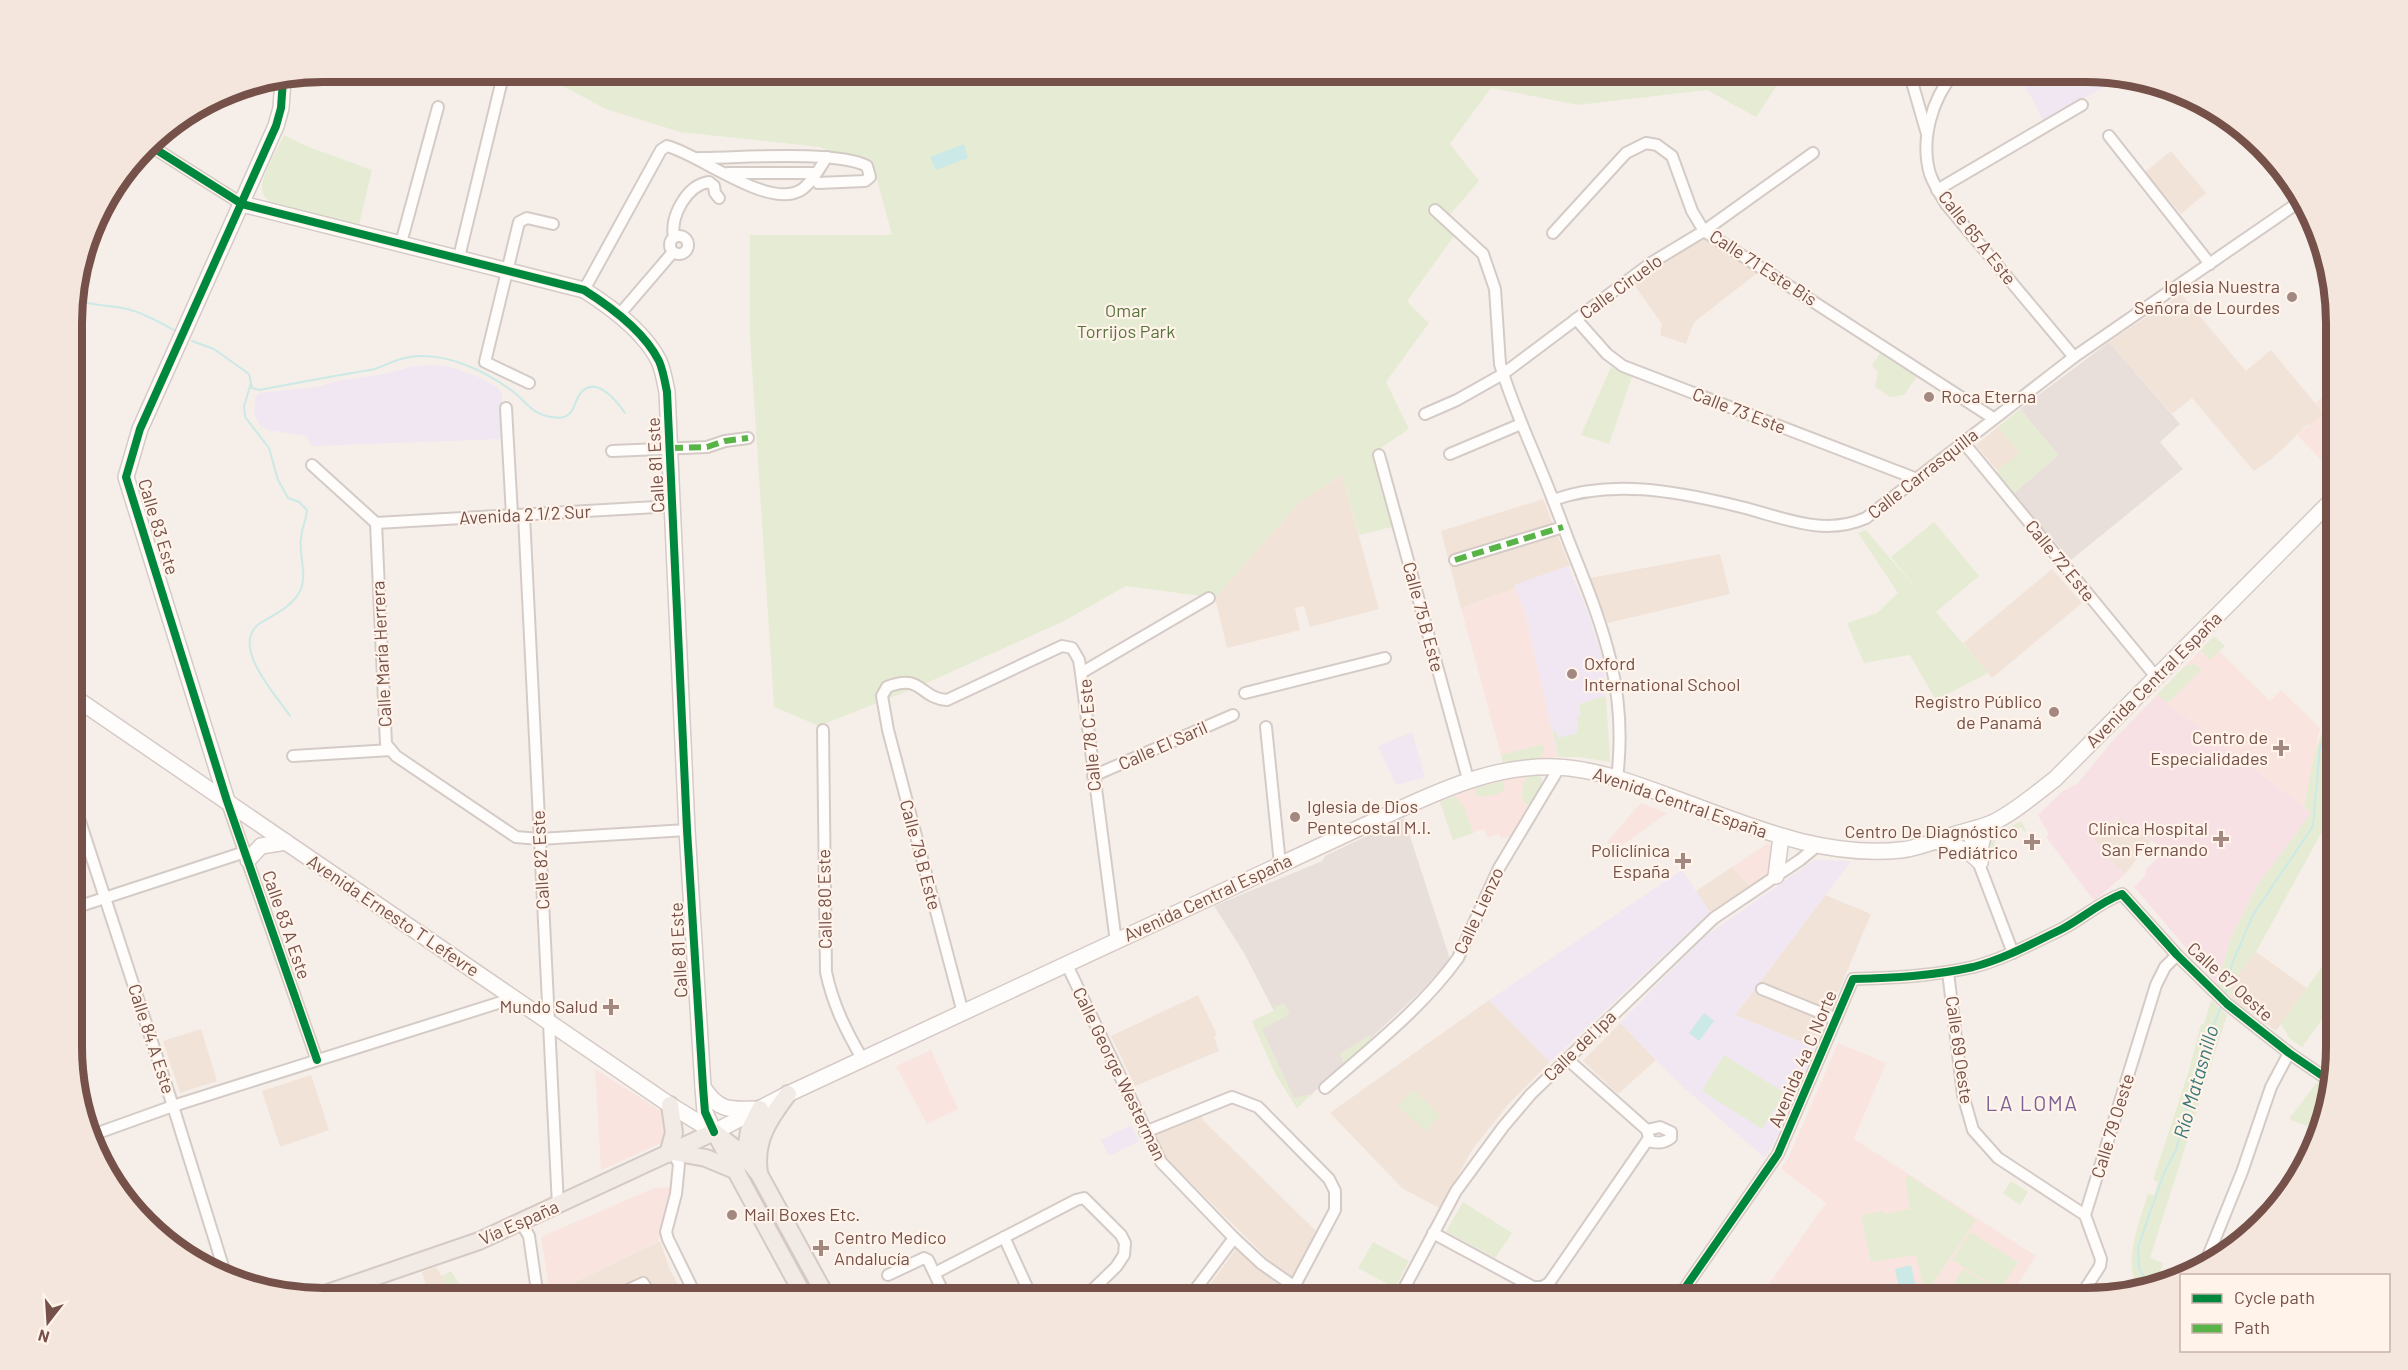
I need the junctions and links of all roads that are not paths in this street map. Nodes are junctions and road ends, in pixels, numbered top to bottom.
1 (1912, 82) edge
2 (1947, 82) edge
3 (501, 84) dead end
4 (283, 86) edge
5 (2082, 105) dead end
6 (438, 107) dead end
7 (1927, 134) junction
8 (2109, 136) dead end
9 (157, 150) edge
10 (1813, 153) dead end
11 (827, 157) junction
12 (697, 158) junction
13 (724, 173) junction
14 (817, 178) junction
15 (1937, 190) junction
16 (719, 198) dead end
17 (242, 204) junction
18 (2294, 205) edge
19 (1435, 210) dead end
20 (553, 224) dead end
21 (1704, 231) junction
22 (1553, 233) dead end
23 (401, 243) junction
24 (459, 257) junction
25 (2210, 264) junction
26 (507, 269) junction
27 (584, 290) junction
28 (619, 315) junction
29 (1576, 320) junction
30 (2074, 357) junction
31 (1503, 374) junction
32 (530, 383) dead end
33 (506, 408) dead end
34 (1425, 414) dead end
35 (1993, 418) junction
36 (1521, 424) junction
37 (748, 438) dead end
38 (1964, 443) junction
39 (670, 448) junction
40 (612, 451) dead end
41 (1449, 454) dead end
42 (1378, 455) dead end
43 (312, 465) dead end
44 (1917, 479) junction
45 (1553, 500) junction
46 (674, 506) junction
47 (2326, 507) edge
48 (512, 515) junction
49 (524, 515) junction
50 (376, 523) junction
51 (1563, 527) junction
52 (1455, 560) dead end
53 (1209, 598) dead end
54 (1385, 658) dead end
55 (1081, 673) junction
56 (2157, 678) junction
57 (1245, 693) dead end
58 (82, 703) edge
59 (1233, 715) dead end
60 (1266, 727) dead end
61 (823, 730) dead end
62 (391, 750) junction
63 (293, 756) dead end
64 (213, 758) junction
65 (1559, 768) junction
66 (1093, 776) junction
67 (190, 777) junction
68 (1617, 778) junction
69 (1468, 780) junction
70 (227, 801) junction
71 (1992, 822) junction
72 (82, 827) edge
73 (687, 830) junction
74 (1966, 830) junction
75 (1781, 837) junction
76 (539, 839) junction
77 (1934, 841) junction
78 (286, 842) junction
79 (1817, 846) junction
80 (247, 856) junction
81 (1980, 862) junction
82 (1280, 864) junction
83 (1776, 876) junction
84 (2122, 894) joint
85 (105, 897) junction
86 (82, 905) edge
87 (1116, 942) junction
88 (2013, 953) junction
89 (2177, 955) junction
90 (1067, 965) junction
91 (1948, 972) junction
92 (1762, 989) dead end
93 (514, 998) junction
94 (963, 1013) junction
95 (1836, 1019) junction
96 (549, 1022) junction
97 (2289, 1053) junction
98 (1567, 1059) junction
99 (317, 1060) junction
100 (863, 1060) junction
101 (2323, 1076) edge
102 (703, 1087) junction
103 (1325, 1088) dead end
104 (788, 1094) junction
105 (173, 1106) junction
106 (675, 1108) junction
107 (760, 1109) junction
108 (714, 1132) junction
109 (1145, 1132) junction
110 (98, 1133) edge
111 (670, 1153) junction
112 (745, 1156) junction
113 (738, 1172) junction
114 (759, 1174) junction
115 (558, 1206) junction
116 (2085, 1215) junction
117 (521, 1223) junction
118 (1433, 1233) junction
119 (1004, 1237) junction
120 (1234, 1238) junction
121 (2211, 1251) edge
122 (223, 1265) edge
123 (935, 1273) junction
124 (888, 1275) dead end
125 (1549, 1283) junction
126 (1294, 1287) joint
127 (342, 1288) edge
128 (537, 1288) edge
129 (632, 1288) edge
130 (646, 1288) edge
131 (692, 1288) edge
132 (800, 1288) edge
133 (822, 1288) edge
134 (942, 1288) edge
135 (1027, 1288) edge
136 (1094, 1288) edge
137 (1196, 1288) edge
138 (1404, 1288) edge
139 (1528, 1288) edge
140 (1541, 1288) edge
141 (1550, 1288) edge
142 (1685, 1288) edge
143 (2086, 1288) edge

1 - 7 street
2 - 7 street, Calle 65 A Este
3 - 24 street
4 - 17 main road, Calle 83 Este
5 - 15 street
6 - 23 street
7 - 15 street, Calle 65 A Este
8 - 25 street
9 - 17 street, Calle 81 Este
10 - 21 street, Calle Ciruelo
11 - 12 street
11 - 14 street
11 - 14 street
12 - 13 street
12 - 27 street
13 - 14 street
13 - 14 street
15 - 30 street, Calle 65 A Este
16 - 28 street
17 - 23 main road, Calle 81 Este
17 - 64 main road, Calle 83 Este
18 - 25 street, Calle Carrasquilla
19 - 31 street
20 - 26 street
21 - 22 street, Calle 71 Este Bis
21 - 29 street, Calle Ciruelo
21 - 35 street, Calle 71 Este Bis
23 - 24 main road, Calle 81 Este
24 - 26 main road, Calle 81 Este
25 - 30 street, Calle Carrasquilla
26 - 27 main road, Calle 81 Este
26 - 32 street
27 - 28 main road, Calle 81 Este
28 - 39 main road, Calle 81 Este
29 - 31 street, Calle Ciruelo
29 - 44 street, Calle 73 Este
30 - 35 street, Calle Carrasquilla
31 - 34 street, Calle Ciruelo
31 - 36 street
33 - 48 street
35 - 38 street, Calle Carrasquilla
36 - 41 street
36 - 45 street
37 - 39 street
38 - 44 street, Calle Carrasquilla
38 - 56 street, Calle 72 Este
39 - 40 street
39 - 46 main road, Calle 81 Este
42 - 69 street, Calle 75 B Este
43 - 50 street
44 - 45 street, Calle Carrasquilla
45 - 51 street
46 - 49 street, Avenida 2 1/2 Sur
46 - 73 main road, Calle 81 Este
47 - 56 main road, Avenida Central España
48 - 49 street, Avenida 2 1/2 Sur
48 - 50 street, Avenida 2 1/2 Sur
49 - 76 street, Calle 82 Este
50 - 62 street, Calle María Herrera
51 - 52 street
51 - 68 street
53 - 55 street, Calle 78 C Este
54 - 57 street
55 - 66 street, Calle 78 C Este
55 - 94 street, Calle 79 B Este
56 - 71 main road, Avenida Central España
58 - 67 main road, Avenida Ernesto T Lefevre
59 - 66 street, Calle El Saril
60 - 82 street
61 - 100 street, Calle 80 Este
62 - 63 street
62 - 76 street, Calle María Herrera
64 - 67 main road
64 - 70 main road, Calle 83 Este
65 - 68 main road, Avenida Central España
65 - 69 main road, Avenida Central España
65 - 103 street, Calle Lienzo
66 - 87 street, Calle 78 C Este
67 - 70 main road, Avenida Ernesto T Lefevre
68 - 75 main road, Avenida Central España
69 - 82 main road, Avenida Central España
70 - 78 main road, Avenida Ernesto T Lefevre
70 - 80 street, Calle 83 A Este
71 - 74 main road, Avenida Central España
71 - 81 main road
72 - 85 street, Calle 84 A Este
73 - 76 street, Calle María Herrera
73 - 102 main road, Calle 81 Este
74 - 77 main road, Avenida Central España
74 - 81 street
75 - 79 main road, Avenida Central España
75 - 83 main road
76 - 96 street, Calle 82 Este
77 - 79 main road, Avenida Central España
77 - 81 main road
78 - 80 main road
78 - 93 main road, Avenida Ernesto T Lefevre
79 - 83 street, Calle del Ipa
80 - 85 street
80 - 99 street, Calle 83 A Este
81 - 88 street
82 - 87 main road, Avenida Central España
83 - 98 street, Calle del Ipa
84 - 88 street, Avenida 4a C Norte
84 - 89 street, Calle 67 Oeste
85 - 86 street
85 - 105 street, Calle 84 A Este
87 - 90 main road, Avenida Central España
88 - 91 street, Avenida 4a C Norte
89 - 97 street, Calle 67 Oeste
89 - 116 street, Calle 79 Oeste
90 - 94 main road, Avenida Central España
90 - 109 street, Calle George Westerman
91 - 95 street, Avenida 4a C Norte
91 - 116 street, Calle 69 Oeste
92 - 95 street
93 - 96 main road, Avenida Ernesto T Lefevre
93 - 99 street
94 - 100 main road, Avenida Central España
95 - 142 street, Avenida 4a C Norte
96 - 106 main road, Avenida Ernesto T Lefevre
96 - 115 street, Calle 82 Este
97 - 101 street, Calle 67 Oeste
97 - 121 street
98 - 118 street, Calle del Ipa
98 - 125 street
99 - 105 street
100 - 104 main road, Avenida Central España
102 - 106 main road
102 - 107 main road
102 - 108 main road, Calle 81 Este
104 - 107 main road, Avenida Central España
104 - 114 main road
105 - 110 street
105 - 122 street, Calle 84 A Este
106 - 108 main road, Avenida Ernesto T Lefevre
106 - 111 main road
107 - 108 main road, Avenida Central España
107 - 112 main road
108 - 111 main road, Vía España
108 - 112 main road
108 - 113 main road
109 - 120 street, Calle George Westerman
109 - 126 street
111 - 113 main road
111 - 115 main road, Vía España
111 - 131 street
112 - 114 main road
113 - 132 main road
114 - 133 main road
115 - 117 main road, Vía España
116 - 143 street
117 - 127 main road, Vía España
117 - 128 street
118 - 138 street, Calle del Ipa
118 - 139 street
119 - 123 street
119 - 135 street
119 - 136 street
120 - 126 street, Calle George Westerman
120 - 137 street
123 - 124 street
123 - 134 street
125 - 140 street
125 - 141 street
129 - 130 street

